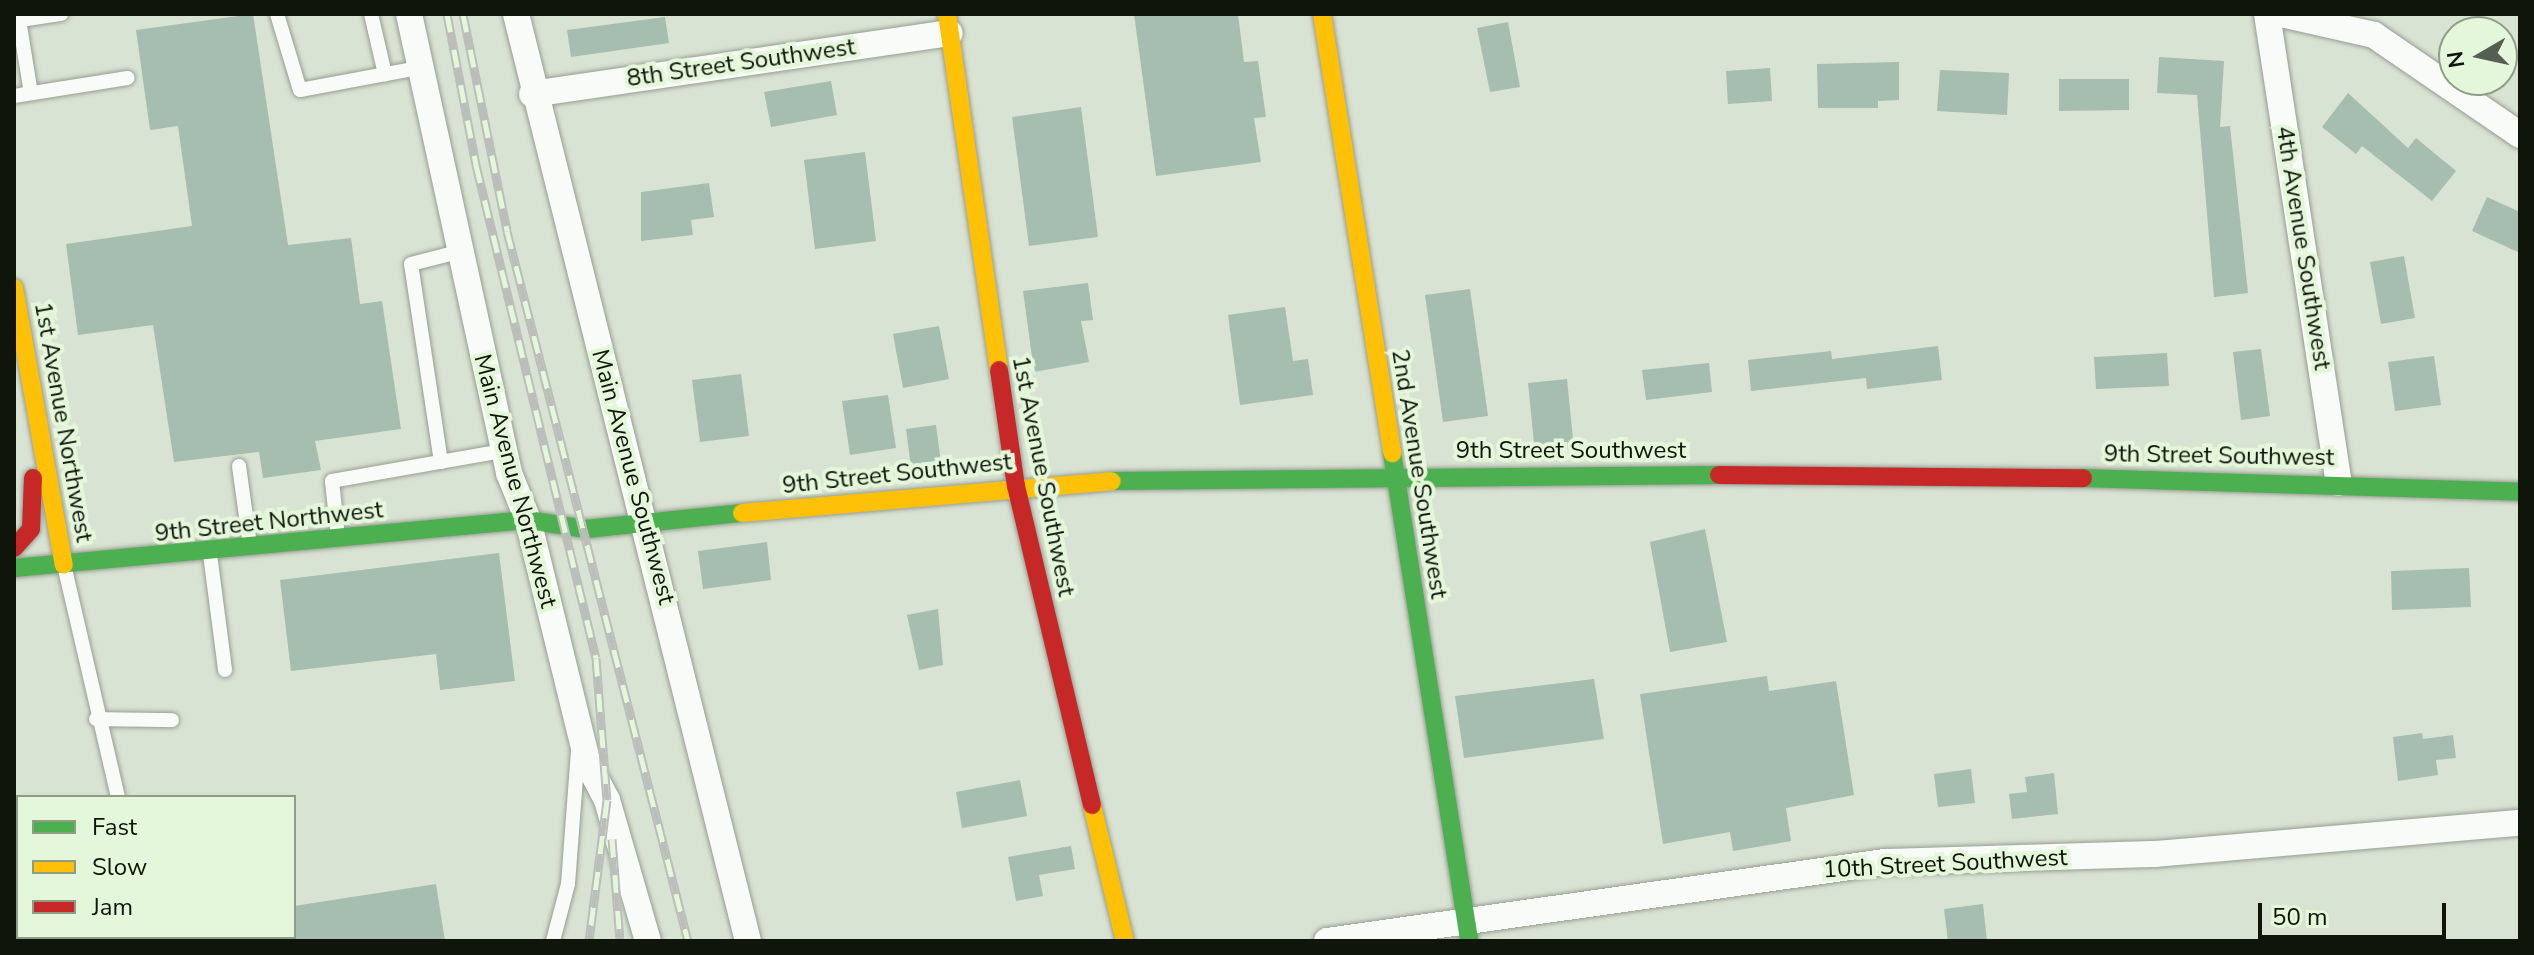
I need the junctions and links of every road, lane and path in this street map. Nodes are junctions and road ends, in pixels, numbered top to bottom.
1 (61, 14) edge
2 (277, 14) edge
3 (371, 14) edge
4 (409, 14) edge
5 (516, 14) edge
6 (1322, 14) edge
7 (2267, 14) edge
8 (2281, 14) edge
9 (17, 19) edge
10 (949, 23) edge
11 (419, 68) junction
12 (385, 74) junction
13 (128, 78) dead end
14 (31, 93) junction
15 (532, 94) junction
16 (14, 96) edge
17 (2520, 135) edge
18 (458, 252) junction
19 (14, 288) edge
20 (36, 407) junction
21 (503, 451) junction
22 (441, 462) junction
23 (239, 466) dead end
24 (1395, 475) junction
25 (2339, 482) junction
26 (1016, 486) junction
27 (2520, 492) edge
28 (528, 520) junction
29 (646, 525) junction
30 (338, 540) junction
31 (14, 548) edge
32 (250, 549) junction
33 (210, 554) junction
34 (64, 565) junction
35 (14, 568) edge
36 (225, 670) dead end
37 (96, 719) junction
38 (172, 720) dead end
39 (579, 731) junction
40 (117, 795) edge
41 (2520, 823) edge
42 (1467, 930) edge
43 (553, 941) edge
44 (648, 941) edge
45 (748, 941) edge
46 (1125, 941) edge
47 (1327, 941) edge

1 - 9 lane
2 - 12 lane
3 - 12 lane
4 - 11 street, Main Avenue Northwest
5 - 15 street, Main Avenue Southwest
6 - 24 street, 2nd Avenue Southwest
7 - 25 street, 4th Avenue Southwest
8 - 17 street
9 - 14 lane
10 - 15 street, 8th Street Southwest
10 - 26 street, 1st Avenue Southwest
11 - 12 lane
11 - 18 street, Main Avenue Northwest
13 - 14 lane
14 - 16 lane
15 - 29 street, Main Avenue Southwest
18 - 21 street, Main Avenue Northwest
18 - 22 lane
19 - 20 street, 1st Avenue Northwest
20 - 31 street
20 - 34 street, 1st Avenue Northwest
21 - 22 lane
21 - 28 street, Main Avenue Northwest
22 - 30 lane
23 - 32 lane
24 - 25 street, 9th Street Southwest
24 - 26 street, 9th Street Southwest
24 - 42 street, 2nd Avenue Southwest
25 - 27 street, 9th Street Southwest
26 - 29 street, 9th Street Southwest
26 - 46 street, 1st Avenue Southwest
28 - 29 street, 9th Street Southwest
28 - 30 street, 9th Street Northwest
28 - 39 street, Main Avenue Northwest
29 - 45 street, Main Avenue Southwest
30 - 32 street, 9th Street Northwest
32 - 33 street, 9th Street Northwest
33 - 34 street, 9th Street Northwest
33 - 36 lane
34 - 35 street, 9th Street Northwest
34 - 37 lane
37 - 38 lane
37 - 40 lane
39 - 43 lane
39 - 44 street, Main Avenue Northwest
41 - 42 street, 10th Street Southwest
42 - 47 street, 10th Street Southwest

